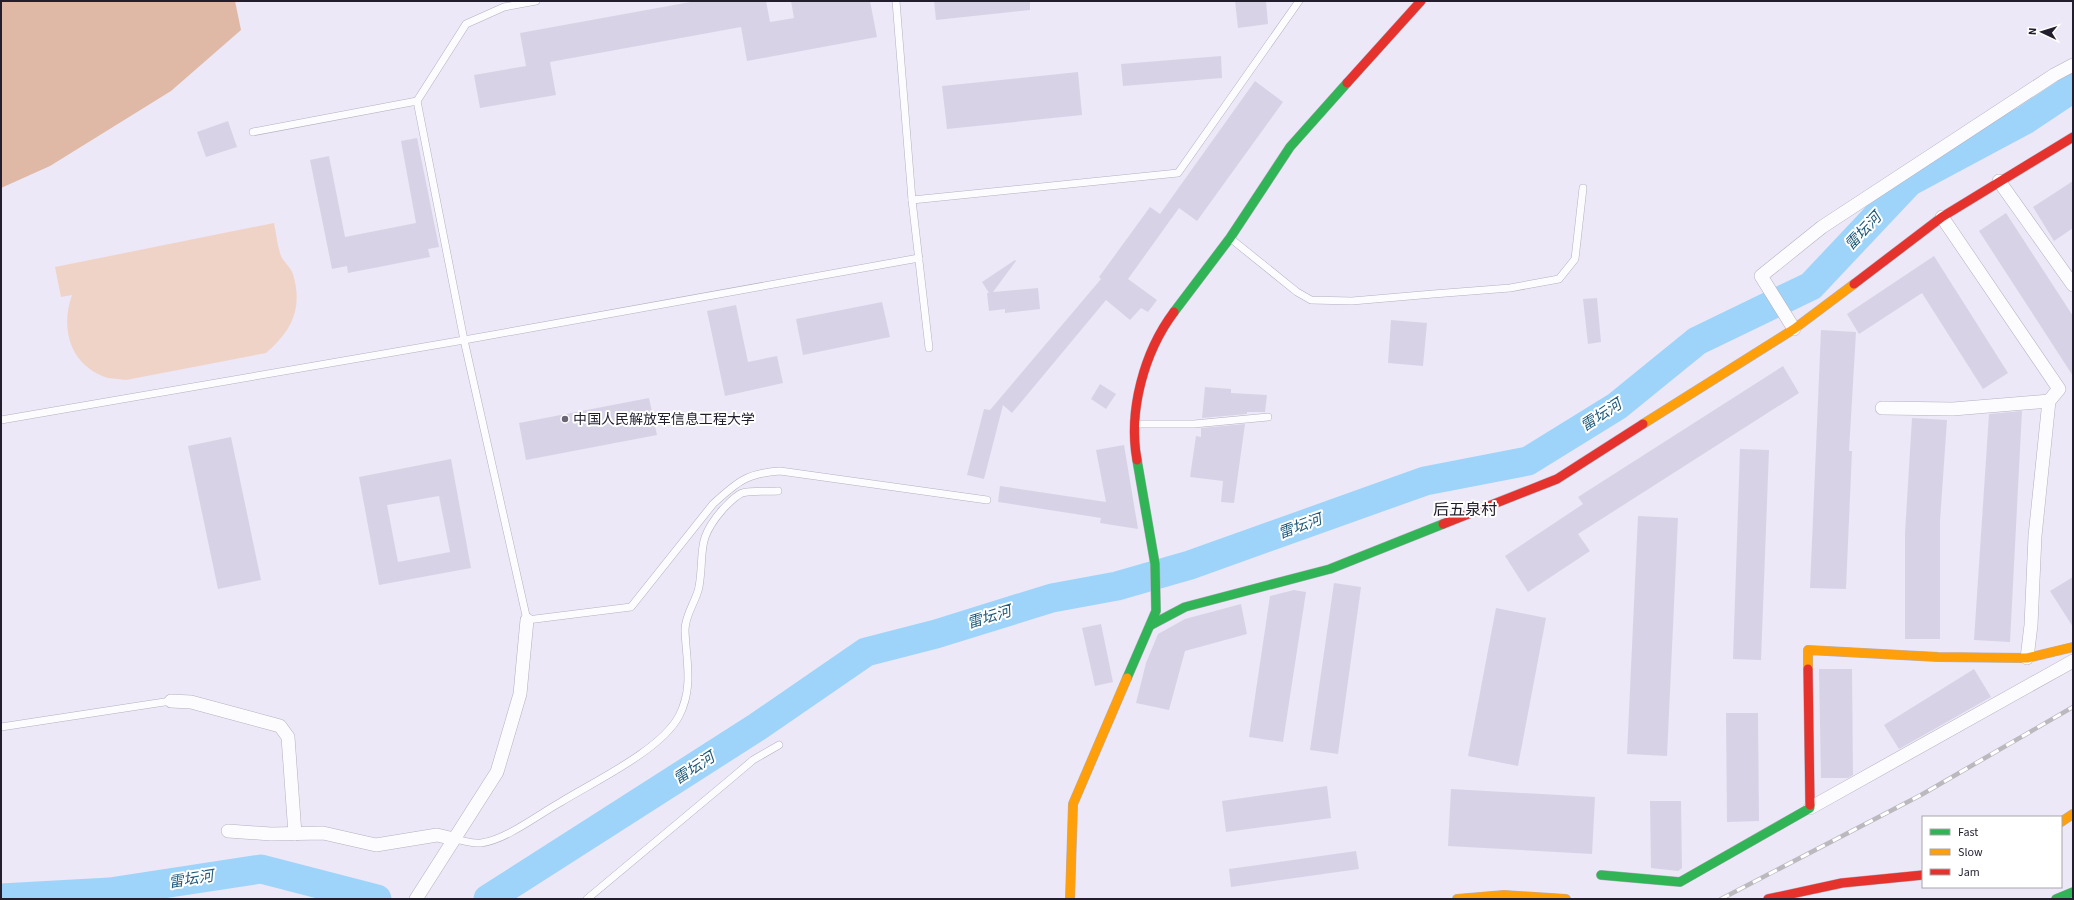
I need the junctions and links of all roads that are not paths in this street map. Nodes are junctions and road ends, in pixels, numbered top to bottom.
1 (536, 1) edge
2 (896, 1) edge
3 (1299, 1) edge
4 (1421, 1) edge
5 (2073, 65) edge
6 (417, 100) junction
7 (253, 132) dead end
8 (2073, 137) edge
9 (2000, 181) junction
10 (1583, 188) dead end
11 (912, 200) junction
12 (1942, 217) junction
13 (1230, 238) junction
14 (919, 258) junction
15 (2073, 285) edge
16 (1794, 329) junction
17 (464, 340) junction
18 (929, 348) dead end
19 (2049, 401) junction
20 (1882, 408) dead end
21 (1268, 417) dead end
22 (1, 420) edge
23 (1134, 424) junction
24 (778, 491) dead end
25 (987, 500) dead end
26 (526, 620) junction
27 (1151, 625) junction
28 (2073, 647) edge
29 (2027, 658) junction
30 (2073, 661) edge
31 (171, 701) joint
32 (1, 728) edge
33 (779, 745) dead end
34 (1810, 808) junction
35 (2073, 814) edge
36 (2062, 821) edge
37 (228, 831) dead end
38 (294, 834) junction
39 (454, 839) junction
40 (1601, 875) dead end
41 (1922, 875) edge
42 (2073, 892) edge
43 (416, 899) edge
44 (588, 899) edge
45 (1070, 899) edge
46 (1457, 899) edge
47 (1566, 899) edge
48 (1768, 899) edge
49 (2056, 899) edge

1 - 6 lane
2 - 11 lane
3 - 11 lane
4 - 13 main road
5 - 16 street
6 - 7 lane
6 - 17 lane
8 - 9 main road
9 - 12 main road
9 - 15 street
10 - 13 lane
11 - 14 lane
12 - 16 main road
12 - 19 street
13 - 23 main road
14 - 17 lane
14 - 18 lane
16 - 27 main road
17 - 22 lane
17 - 26 lane
19 - 20 street
19 - 29 street
21 - 23 lane
23 - 27 main road
24 - 39 lane
25 - 26 lane
26 - 39 street
27 - 45 main road
28 - 29 main road
29 - 34 main road
30 - 34 street
31 - 32 lane
31 - 38 street
33 - 44 lane
34 - 40 main road
35 - 36 main road
37 - 38 street
38 - 39 street
39 - 43 street
41 - 48 main road
42 - 49 main road
46 - 47 main road

